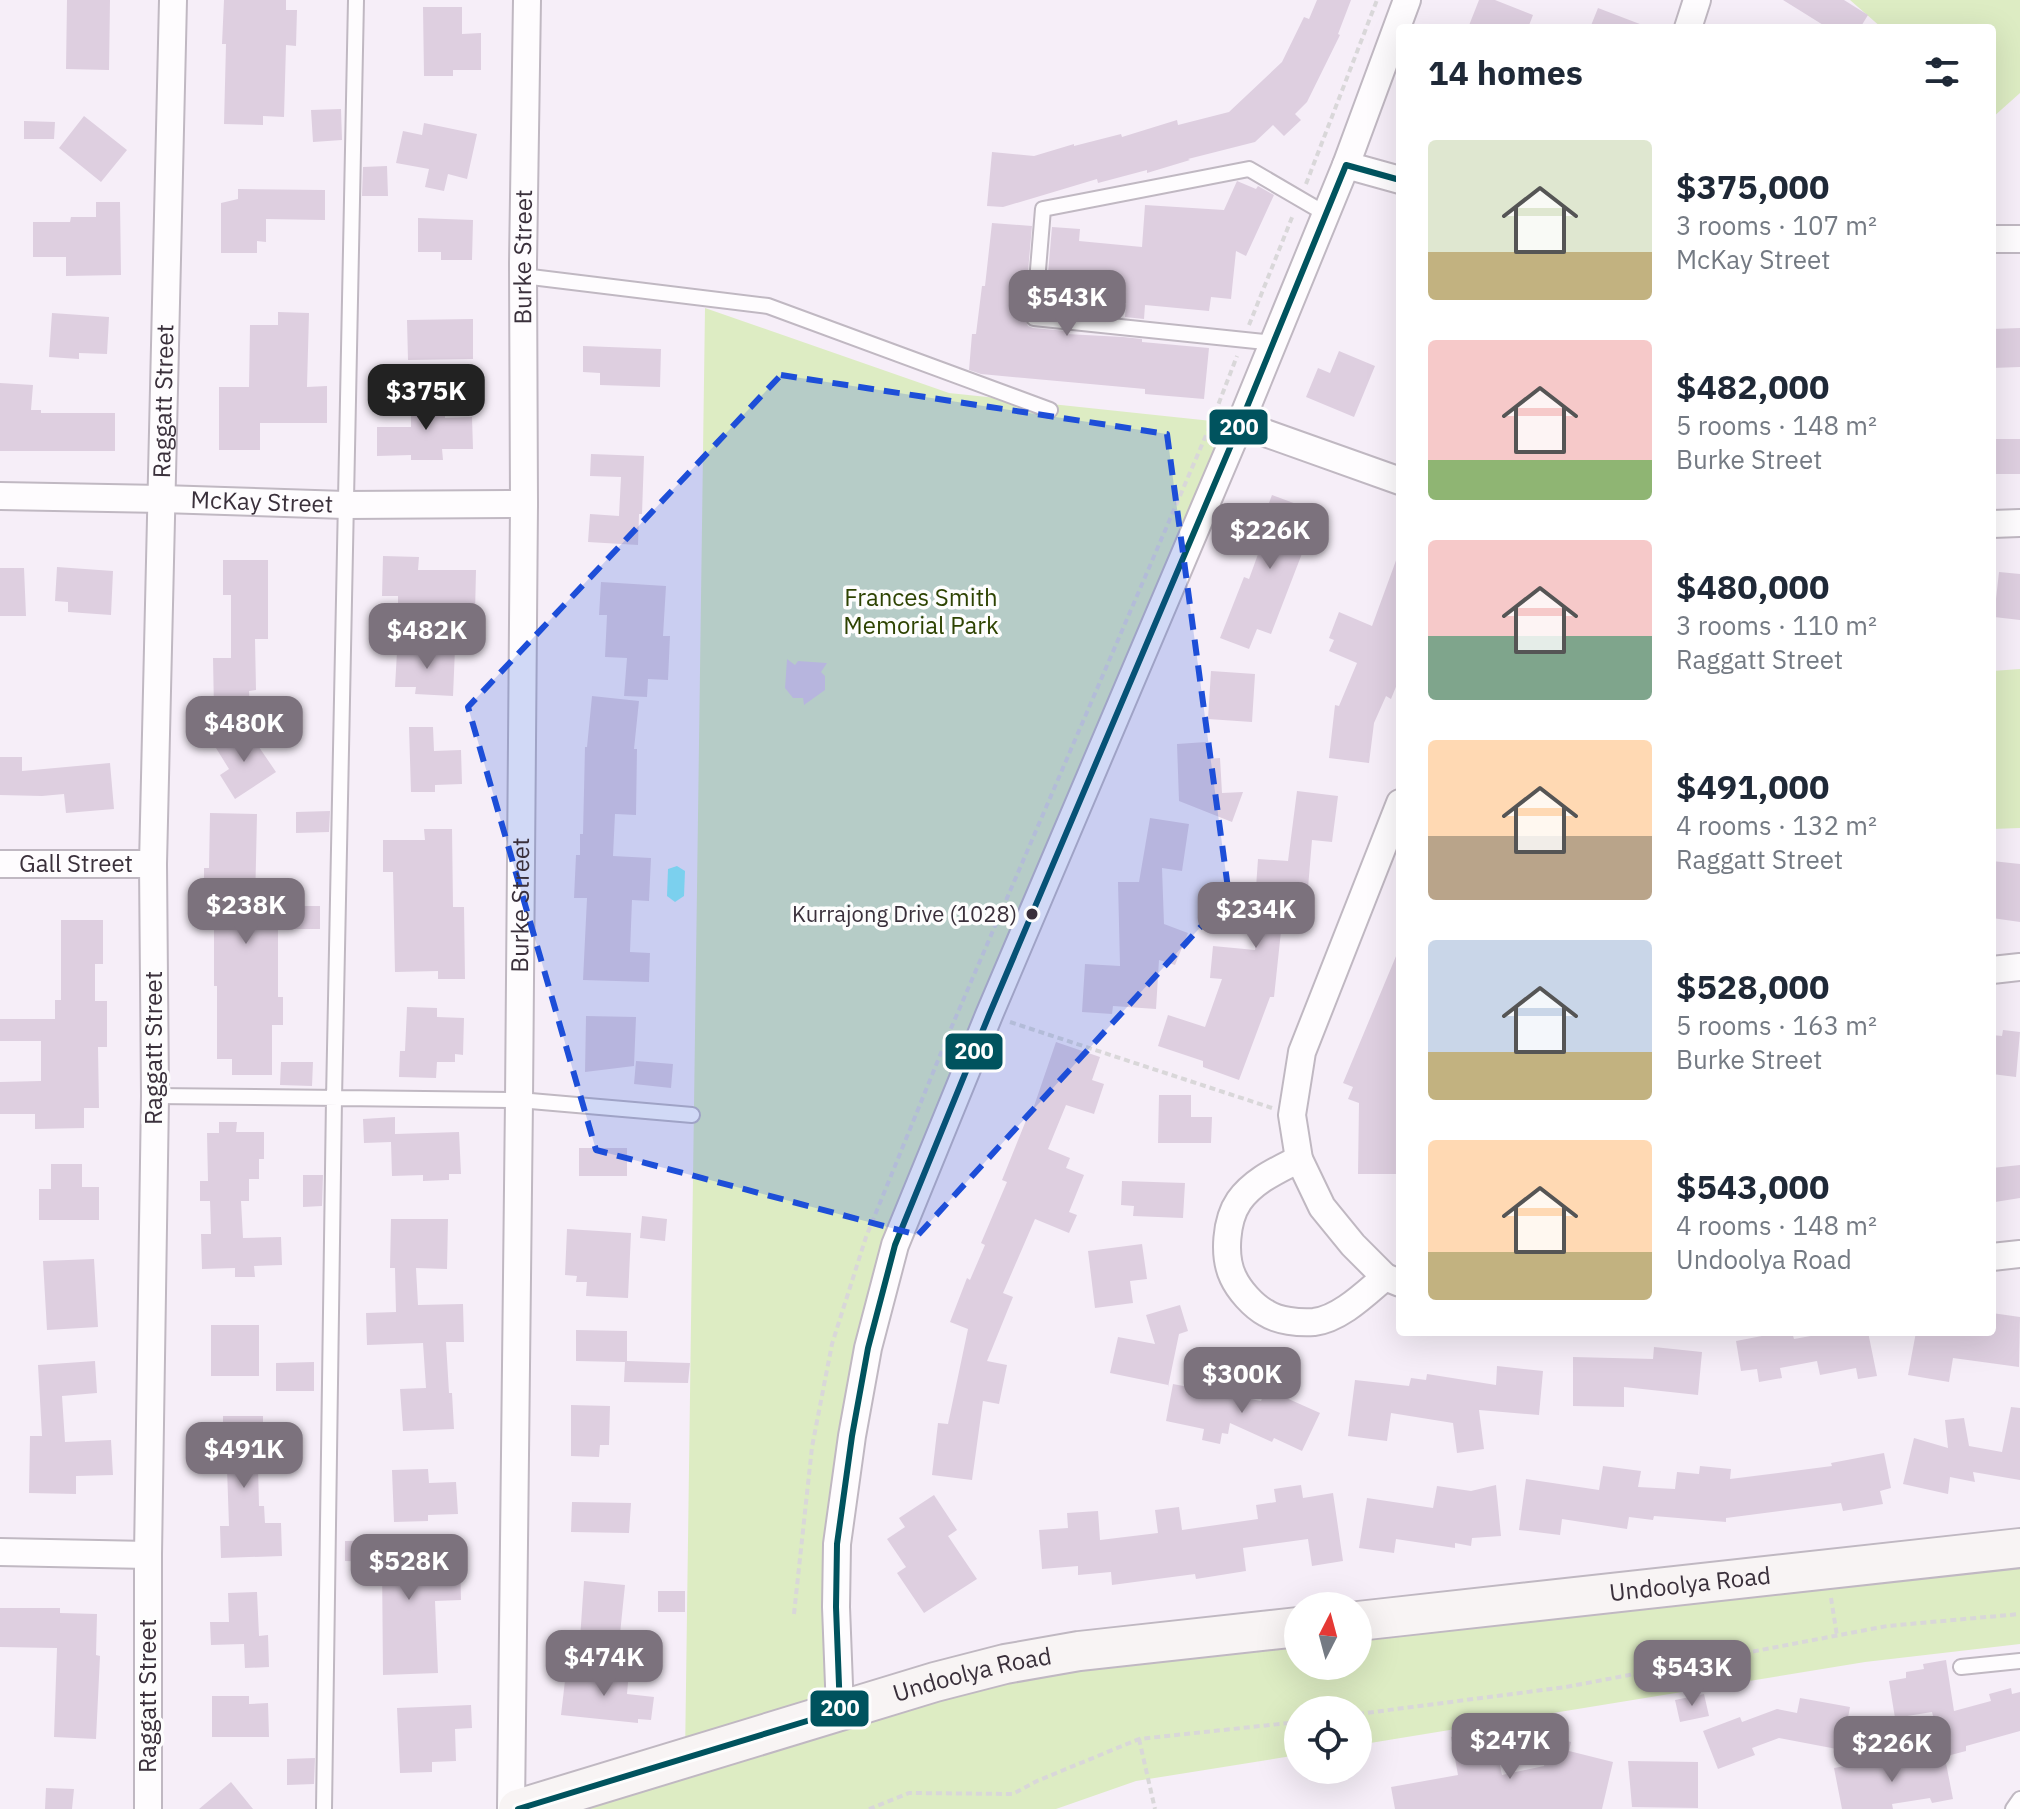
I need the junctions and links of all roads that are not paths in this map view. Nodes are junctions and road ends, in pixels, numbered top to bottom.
1 (173, 0) edge
2 (356, 0) edge
3 (527, 0) edge
4 (1407, 0) edge
5 (1697, 0) edge
6 (1398, 24) edge
7 (1689, 24) edge
8 (1396, 30) edge
9 (1346, 165) junction
10 (1396, 179) edge
11 (1326, 214) junction
12 (1996, 239) edge
13 (2020, 239) edge
14 (523, 276) junction
15 (1274, 343) junction
16 (1050, 410) dead end
17 (1240, 424) junction
18 (1396, 480) edge
19 (0, 496) edge
20 (162, 499) junction
21 (524, 504) junction
22 (345, 505) junction
23 (2020, 523) edge
24 (1996, 524) edge
25 (1396, 813) edge
26 (0, 864) edge
27 (153, 864) junction
28 (2020, 967) edge
29 (1996, 970) edge
30 (155, 1096) junction
31 (334, 1099) junction
32 (519, 1100) junction
33 (692, 1115) dead end
34 (1299, 1159) junction
35 (2020, 1254) edge
36 (1996, 1257) edge
37 (1392, 1280) edge
38 (2020, 1548) edge
39 (0, 1552) edge
40 (148, 1555) junction
41 (1372, 1619) edge
42 (1284, 1629) edge
43 (2020, 1661) edge
44 (1961, 1667) dead end
45 (840, 1711) junction
46 (2020, 1799) edge
47 (148, 1809) edge
48 (324, 1809) edge
49 (511, 1809) edge
50 (518, 1809) edge
51 (2013, 1809) edge

1 - 20 street, Raggatt Street
2 - 22 lane
3 - 14 street, Burke Street
4 - 6 street
5 - 7 street
8 - 9 street
9 - 10 street
9 - 11 street
11 - 15 street
11 - 15 lane
12 - 13 street
14 - 16 lane
14 - 21 street, Burke Street
15 - 17 street
17 - 18 street
17 - 45 street
19 - 20 street, McKay Street
20 - 22 street, McKay Street
20 - 27 street, Raggatt Street
21 - 22 street, McKay Street
21 - 32 street, Burke Street
22 - 31 lane
23 - 24 street
25 - 34 street
26 - 27 street, Gall Street
27 - 30 street, Raggatt Street
28 - 29 street
30 - 31 lane
30 - 40 street, Raggatt Street
31 - 32 lane
31 - 48 lane
32 - 33 lane
32 - 49 street, Burke Street
34 - 37 street
34 - 37 street
35 - 36 street
38 - 41 main road, Undoolya Road
39 - 40 street
40 - 47 street, Raggatt Street
42 - 45 main road, Undoolya Road
43 - 44 lane
45 - 50 main road, Undoolya Road
46 - 51 lane

